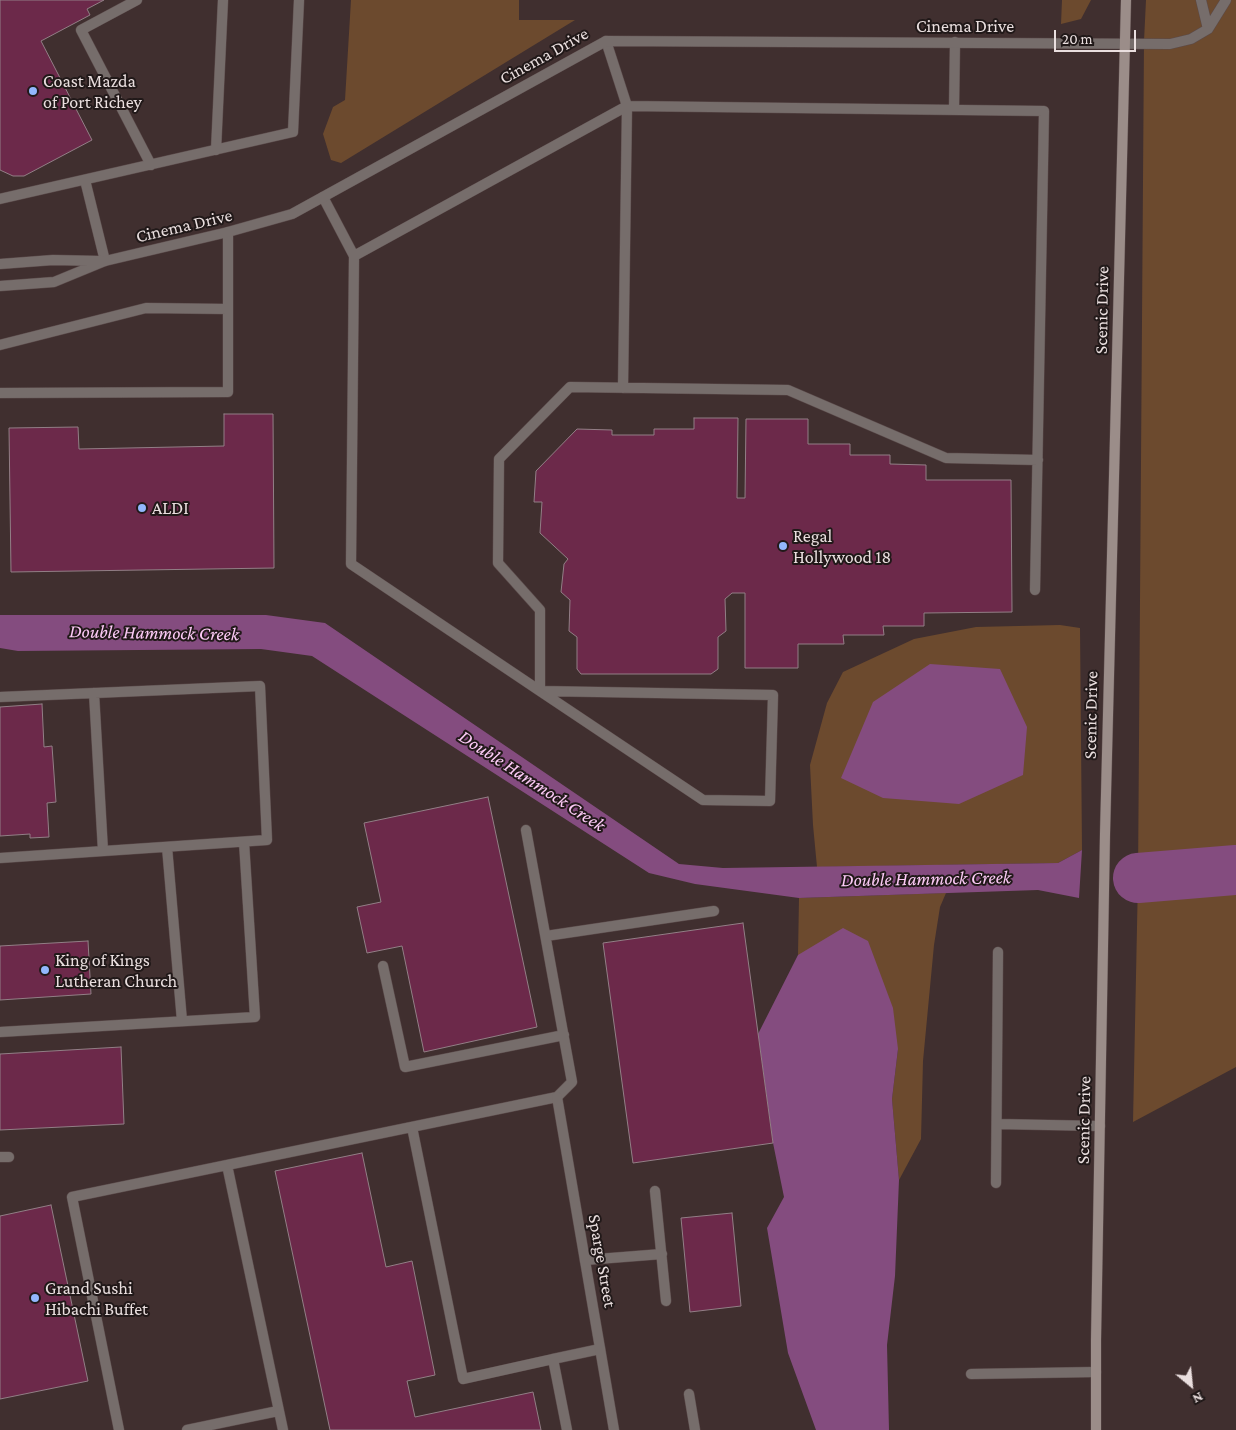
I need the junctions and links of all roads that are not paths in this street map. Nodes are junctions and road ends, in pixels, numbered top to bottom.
1 (137, 0) edge
2 (223, 0) edge
3 (299, 0) edge
4 (1126, 0) edge
5 (1201, 0) edge
6 (1226, 0) edge
7 (1208, 29) junction
8 (606, 41) junction
9 (955, 42) junction
10 (1125, 43) junction
11 (627, 106) junction
12 (954, 110) junction
13 (216, 150) junction
14 (151, 165) junction
15 (85, 180) junction
16 (323, 197) junction
17 (0, 199) edge
18 (228, 232) junction
19 (354, 256) junction
20 (105, 261) junction
21 (0, 264) edge
22 (0, 286) edge
23 (228, 308) junction
24 (0, 345) edge
25 (623, 388) junction
26 (0, 394) edge
27 (1038, 460) junction
28 (1035, 590) dead end
29 (540, 691) junction
30 (94, 693) junction
31 (0, 698) edge
32 (526, 830) dead end
33 (244, 842) junction
34 (167, 847) junction
35 (103, 851) junction
36 (0, 858) edge
37 (714, 911) dead end
38 (546, 936) junction
39 (998, 952) dead end
40 (383, 966) dead end
41 (182, 1021) junction
42 (0, 1032) edge
43 (564, 1035) junction
44 (557, 1097) junction
45 (996, 1124) junction
46 (1100, 1126) junction
47 (412, 1127) junction
48 (227, 1165) junction
49 (996, 1183) dead end
50 (655, 1191) dead end
51 (662, 1254) junction
52 (585, 1260) junction
53 (666, 1301) dead end
54 (600, 1349) junction
55 (553, 1359) junction
56 (1096, 1372) junction
57 (971, 1374) dead end
58 (689, 1394) dead end
59 (278, 1411) junction
60 (119, 1430) edge
61 (187, 1430) edge
62 (282, 1430) edge
63 (567, 1430) edge
64 (614, 1430) edge
65 (696, 1430) edge
66 (1096, 1430) edge

1 - 14 street
2 - 13 street
3 - 13 street
4 - 10 street, Scenic Drive
5 - 7 street
6 - 7 street
7 - 10 street, Cinema Drive
8 - 9 street, Cinema Drive
8 - 11 street
8 - 16 street, Cinema Drive
9 - 10 street, Cinema Drive
9 - 12 street
10 - 46 street, Scenic Drive
11 - 12 street
11 - 19 street
11 - 25 street
12 - 27 street
13 - 14 street
14 - 15 street
15 - 17 street
15 - 20 street
16 - 18 street, Cinema Drive
16 - 19 street
18 - 20 street, Cinema Drive
18 - 23 street
19 - 29 street
20 - 21 street, Cinema Drive
20 - 22 street, Cinema Drive
23 - 24 street
23 - 26 street
25 - 27 street
25 - 29 street
27 - 28 street
29 - 29 street
30 - 31 street
30 - 33 street
30 - 35 street
32 - 38 street
33 - 34 street
33 - 41 street
34 - 35 street
34 - 41 street
35 - 36 street
37 - 38 street
38 - 43 street
39 - 45 street
40 - 43 street
41 - 42 street
43 - 44 street
44 - 47 street
44 - 52 street, Sparge Street
45 - 46 street
45 - 49 street
46 - 56 street, Scenic Drive
47 - 48 street
47 - 55 street
48 - 59 street
48 - 60 street
50 - 51 street
51 - 52 street
51 - 53 street
52 - 54 street, Sparge Street
54 - 55 street
54 - 64 street, Sparge Street
55 - 63 street
56 - 57 street
56 - 66 street, Scenic Drive
58 - 65 street
59 - 61 street
59 - 62 street

